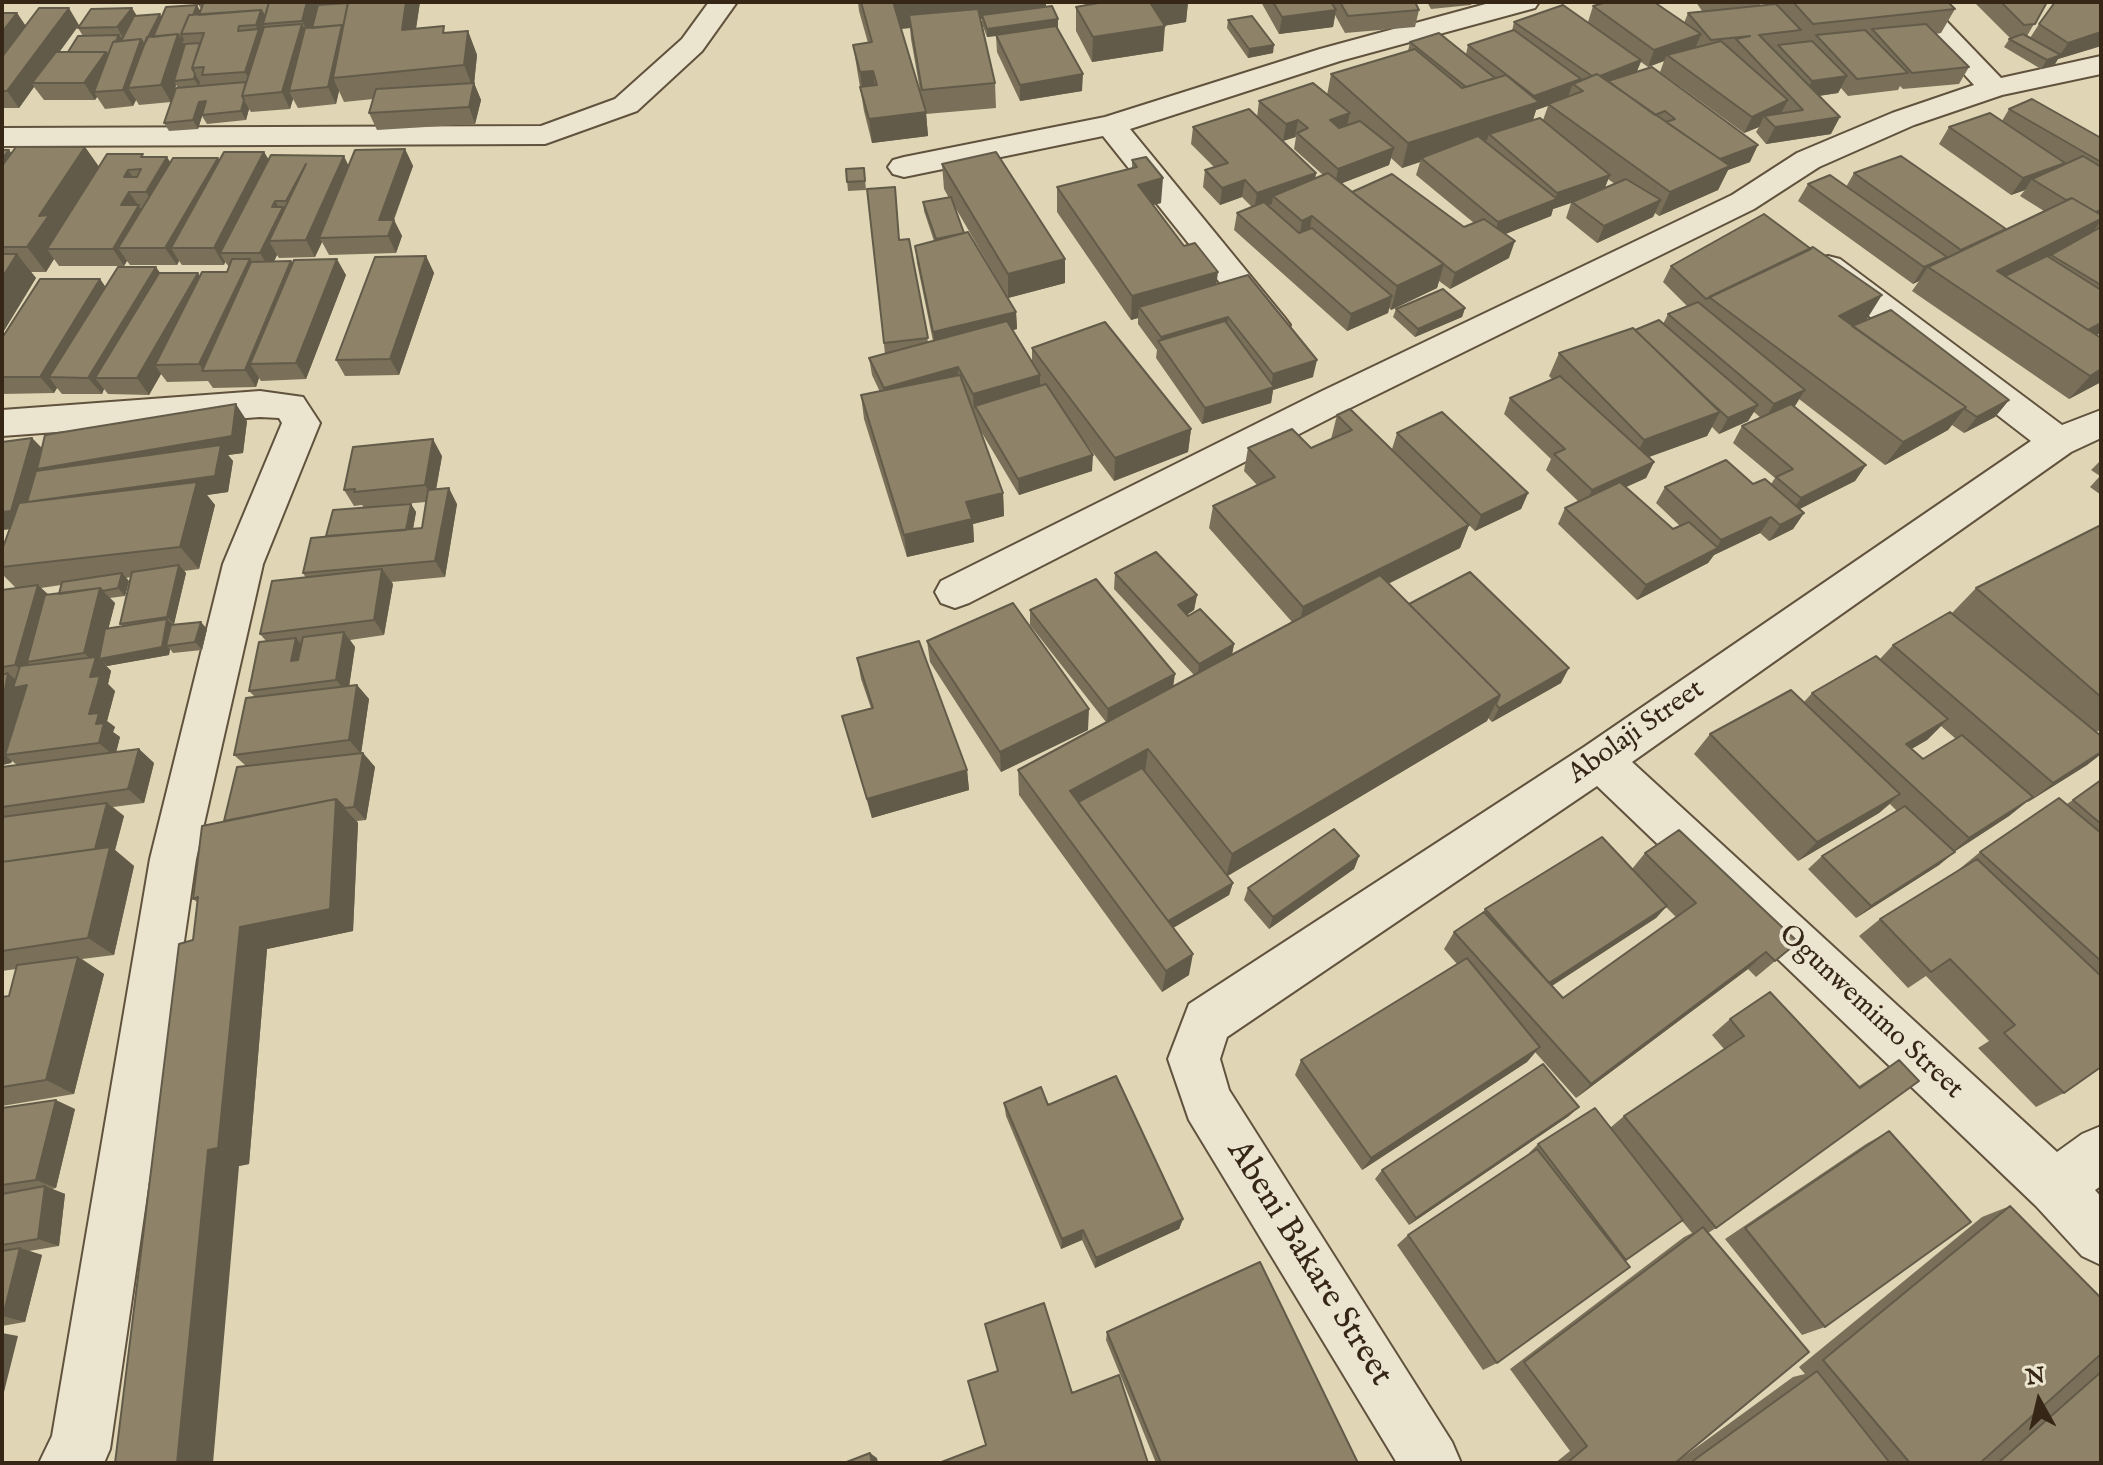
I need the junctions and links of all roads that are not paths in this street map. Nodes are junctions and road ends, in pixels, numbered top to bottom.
1 (723, 2) edge
2 (1525, 2) edge
3 (1912, 2) edge
4 (2101, 65) edge
5 (1994, 88) junction
6 (1111, 125) junction
7 (2, 137) edge
8 (904, 167) dead end
9 (1806, 250) edge
10 (1314, 377) junction
11 (2, 423) edge
12 (2101, 423) edge
13 (2058, 442) junction
14 (955, 592) dead end
15 (1600, 760) junction
16 (1194, 1059) joint
17 (2101, 1153) edge
18 (2055, 1187) junction
19 (2101, 1237) edge
20 (69, 1463) edge
21 (1431, 1463) edge

1 - 7 street
2 - 6 street
3 - 5 street
4 - 5 street
5 - 10 street
6 - 8 street
6 - 10 street
9 - 13 street
10 - 14 street
11 - 20 street
12 - 13 street, Abolaji Street
13 - 15 street, Abolaji Street
15 - 16 street, Abolaji Street
15 - 18 street, Ogunwemimo Street
16 - 21 street, Abeni Bakare Street
17 - 18 street
18 - 19 street, Ogunwemimo Street

